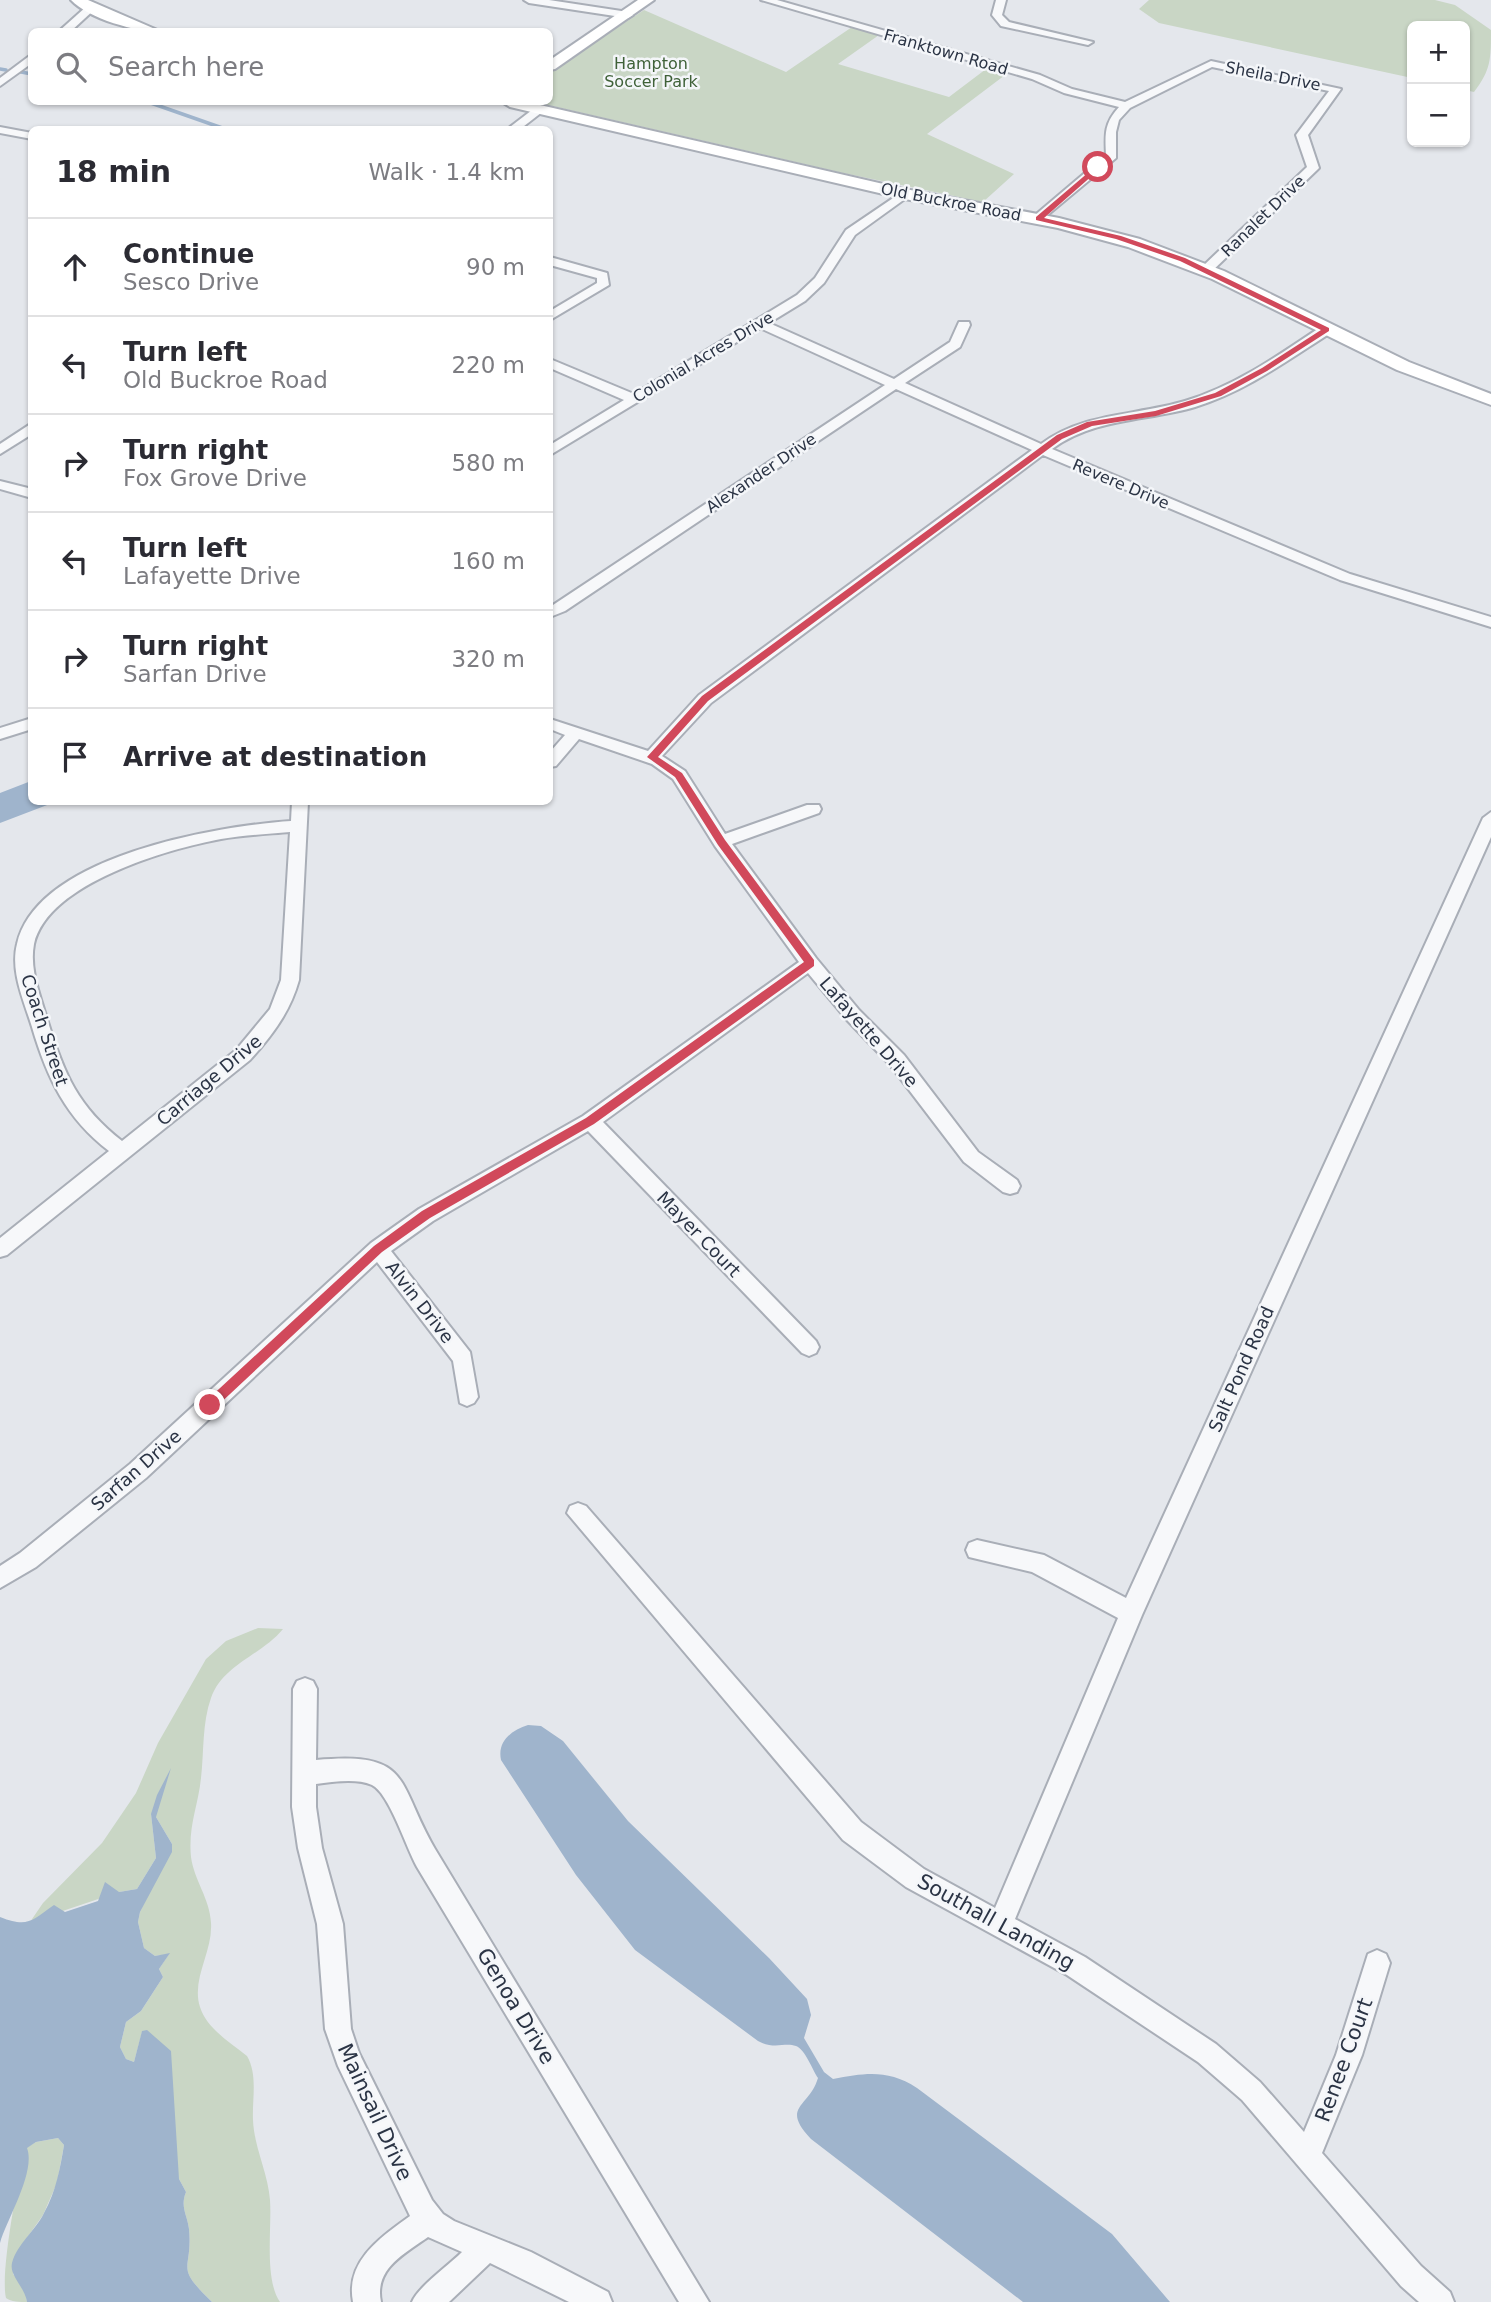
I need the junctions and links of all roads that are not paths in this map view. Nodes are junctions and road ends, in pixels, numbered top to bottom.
1 (529, 0) edge
2 (647, 0) edge
3 (766, 0) edge
4 (1001, 0) edge
5 (85, 4) edge
6 (624, 9) edge
7 (66, 28) edge
8 (145, 28) edge
9 (1088, 42) dead end
10 (553, 52) edge
11 (28, 60) edge
12 (553, 64) edge
13 (0, 83) edge
14 (1336, 89) joint
15 (523, 105) edge
16 (1126, 106) junction
17 (540, 109) junction
18 (516, 126) edge
19 (0, 130) edge
20 (28, 135) edge
21 (905, 194) junction
22 (922, 198) junction
23 (1038, 219) junction
24 (843, 247) junction
25 (553, 262) edge
26 (1206, 270) junction
27 (553, 314) edge
28 (759, 323) junction
29 (964, 325) dead end
30 (1327, 329) junction
31 (553, 364) edge
32 (894, 384) junction
33 (634, 398) junction
34 (1491, 400) edge
35 (28, 430) edge
36 (553, 449) edge
37 (0, 450) edge
38 (1040, 450) junction
39 (0, 485) edge
40 (28, 493) edge
41 (553, 611) edge
42 (1491, 622) edge
43 (28, 724) edge
44 (553, 725) edge
45 (576, 733) junction
46 (0, 734) edge
47 (652, 757) junction
48 (553, 759) edge
49 (300, 805) edge
50 (813, 809) dead end
51 (1491, 818) edge
52 (299, 826) junction
53 (721, 842) junction
54 (810, 963) junction
55 (590, 1121) junction
56 (122, 1151) junction
57 (1010, 1186) dead end
58 (0, 1249) edge
59 (378, 1249) junction
60 (809, 1347) dead end
61 (467, 1397) dead end
62 (578, 1513) dead end
63 (977, 1550) dead end
64 (0, 1578) edge
65 (1131, 1613) junction
66 (305, 1689) dead end
67 (304, 1773) junction
68 (1000, 1924) junction
69 (1377, 1963) dead end
70 (1308, 2155) junction
71 (429, 2219) junction
72 (486, 2247) junction
73 (367, 2302) edge
74 (426, 2302) edge
75 (598, 2302) edge
76 (695, 2302) edge
77 (1440, 2302) edge

1 - 6 street
2 - 6 main road
3 - 16 street, Franktown Road
4 - 9 street
5 - 7 street
5 - 8 main road
6 - 10 main road
6 - 12 main road
11 - 13 street
14 - 16 street, Sheila Drive
14 - 26 street, Ranalet Drive
15 - 17 main road, Old Buckroe Road
16 - 23 street
17 - 18 street
17 - 21 main road, Old Buckroe Road
19 - 20 street
21 - 22 main road, Old Buckroe Road
21 - 24 street, Colonial Acres Drive
22 - 23 main road, Old Buckroe Road
22 - 24 street, Colonial Acres Drive
23 - 26 main road, Old Buckroe Road
24 - 28 street, Colonial Acres Drive
25 - 27 street
26 - 30 main road, Old Buckroe Road
28 - 32 street, Revere Drive
28 - 33 street, Colonial Acres Drive
29 - 32 street, Alexander Drive
30 - 34 main road, Old Buckroe Road
30 - 38 street
31 - 33 street
32 - 38 street, Revere Drive
32 - 41 street, Alexander Drive
33 - 36 street, Colonial Acres Drive
35 - 37 street
38 - 42 street, Revere Drive
38 - 47 street
39 - 40 street
43 - 46 street
44 - 45 street, Lafayette Drive
45 - 47 street, Lafayette Drive
45 - 48 street
47 - 53 street, Lafayette Drive
49 - 52 street, Carriage Drive
50 - 53 street
51 - 65 street, Salt Pond Road
52 - 56 street, Carriage Drive
52 - 56 street, Coach Street
53 - 54 street, Lafayette Drive
54 - 55 street, Sarfan Drive
54 - 57 street, Lafayette Drive
55 - 59 street, Sarfan Drive
55 - 60 street, Mayer Court
56 - 58 street, Carriage Drive
59 - 61 street, Alvin Drive
59 - 64 street, Sarfan Drive
62 - 68 street, Southall Landing
63 - 65 street
65 - 68 street, Salt Pond Road
66 - 67 street, Mainsail Drive
67 - 71 street, Mainsail Drive
67 - 76 street, Genoa Drive
68 - 70 street, Southall Landing
69 - 70 street, Renee Court
70 - 77 street, Southall Landing
71 - 72 street, Mainsail Drive
71 - 73 street
72 - 74 street
72 - 75 street, Mainsail Drive

